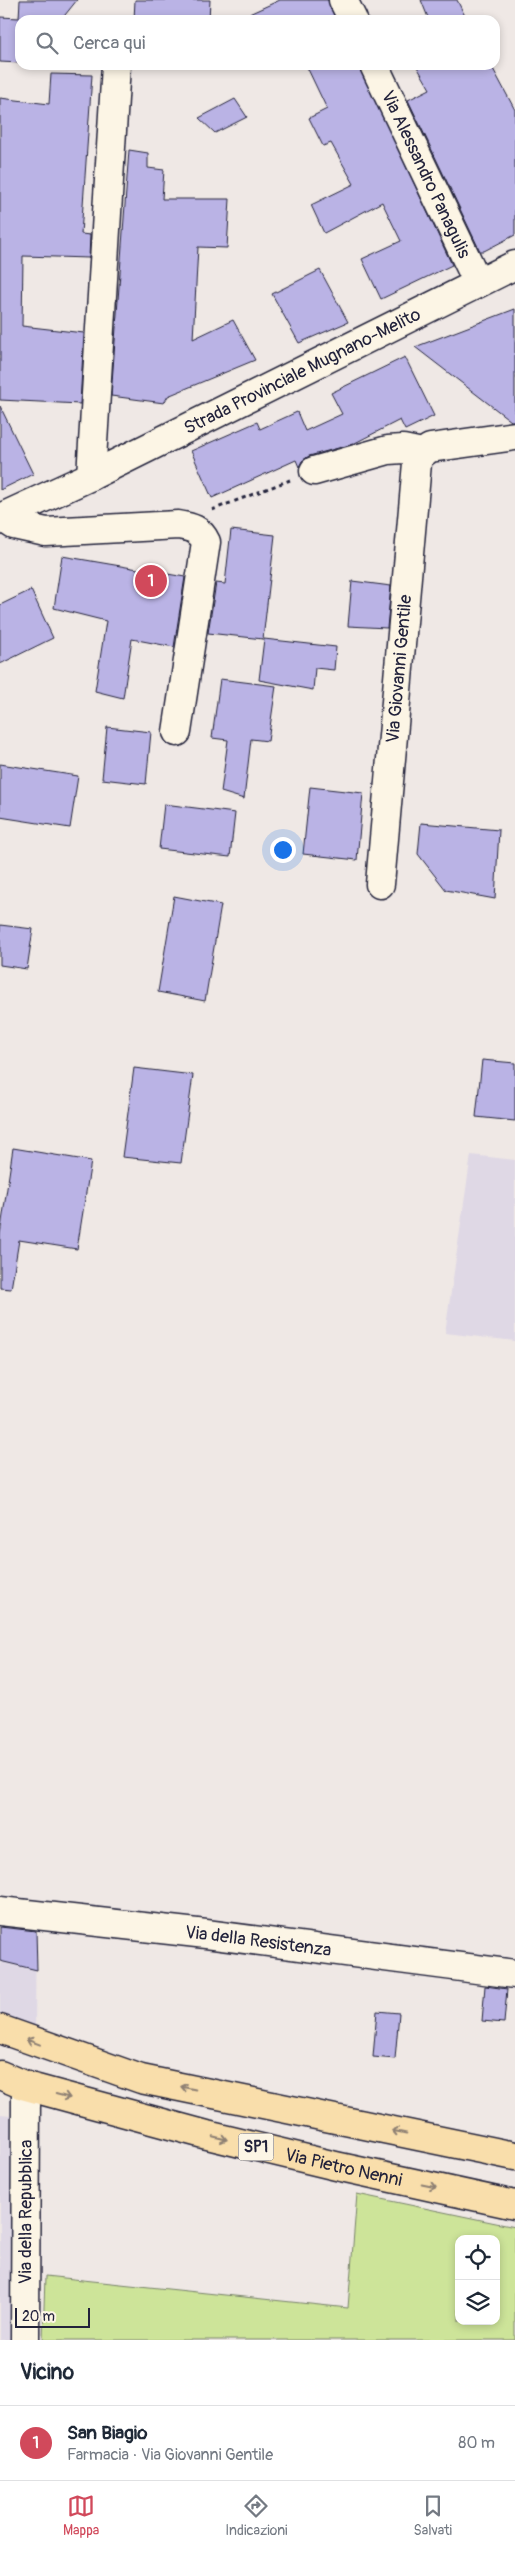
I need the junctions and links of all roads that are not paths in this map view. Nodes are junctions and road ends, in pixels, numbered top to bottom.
1 (343, 0) edge
2 (350, 15) edge
3 (116, 70) edge
4 (376, 70) edge
5 (515, 266) edge
6 (478, 283) junction
7 (515, 436) edge
8 (422, 453) junction
9 (314, 471) road end
10 (91, 476) junction
11 (1, 518) edge
12 (177, 732) dead end
13 (380, 884) dead end
14 (0, 1912) edge
15 (515, 1974) edge
16 (0, 2029) edge
17 (0, 2075) edge
18 (26, 2086) junction
19 (515, 2156) edge
20 (515, 2205) edge
21 (25, 2340) edge

1 - 2 street
3 - 10 street
4 - 6 street, Via Alessandro Panagulis
5 - 6 street, Strada Provinciale Mugnano-Melito
6 - 10 street, Strada Provinciale Mugnano-Melito
7 - 8 street
8 - 9 street
8 - 13 street, Via Giovanni Gentile
10 - 11 street, Strada Provinciale Mugnano-Melito
11 - 12 street
14 - 15 street, Via della Resistenza
19 -> 16 main road
17 - 18 main road, Via Pietro Nenni / SP1
18 -> 20 main road, Via Pietro Nenni / SP1
18 - 21 street, Via della Repubblica

